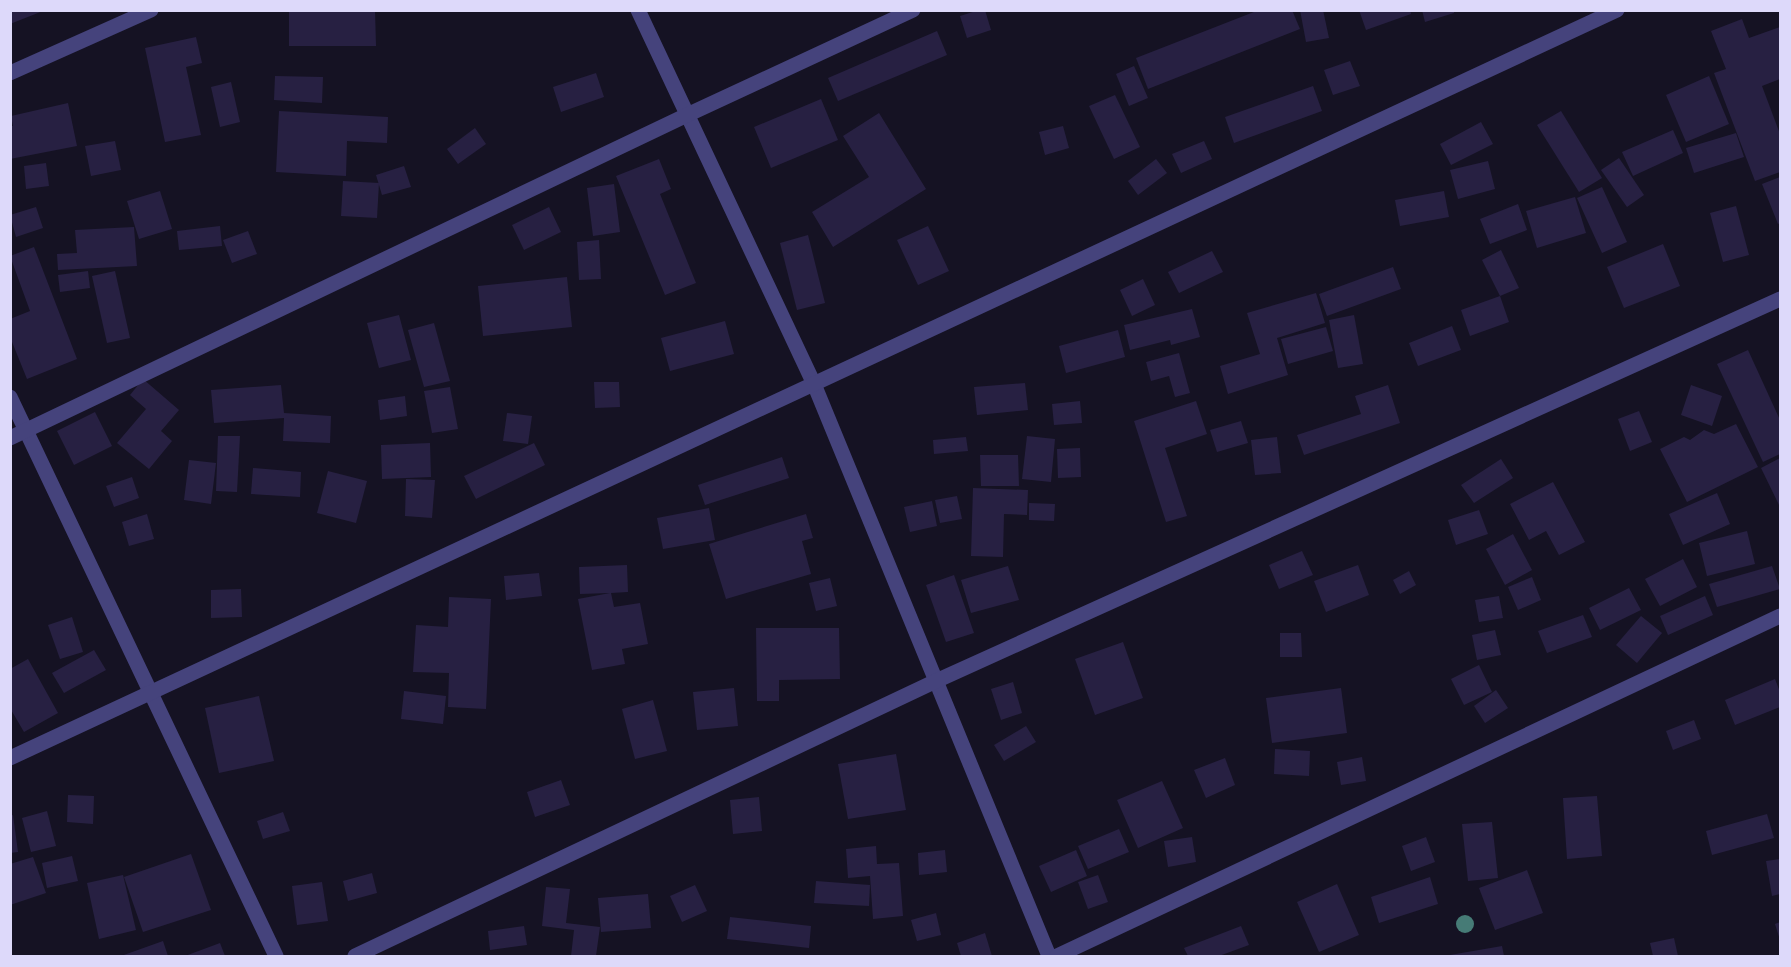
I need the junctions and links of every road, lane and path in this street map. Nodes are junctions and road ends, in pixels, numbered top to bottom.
1 (151, 10) edge
2 (638, 10) edge
3 (913, 10) edge
4 (1617, 10) edge
5 (10, 73) edge
6 (687, 115) junction
7 (1780, 299) edge
8 (814, 384) junction
9 (10, 397) edge
10 (27, 432) junction
11 (10, 438) edge
12 (1780, 616) edge
13 (936, 681) junction
14 (151, 693) junction
15 (10, 758) edge
16 (276, 957) edge
17 (355, 957) edge
18 (1049, 957) edge
19 (1057, 957) edge

1 - 5 street
2 - 6 street
3 - 6 street
4 - 8 street
6 - 8 street
6 - 10 street
7 - 13 street
8 - 13 street
8 - 14 street
9 - 10 street
10 - 11 street
10 - 14 street
12 - 19 street
13 - 17 street
13 - 18 street
14 - 15 street
14 - 16 street

